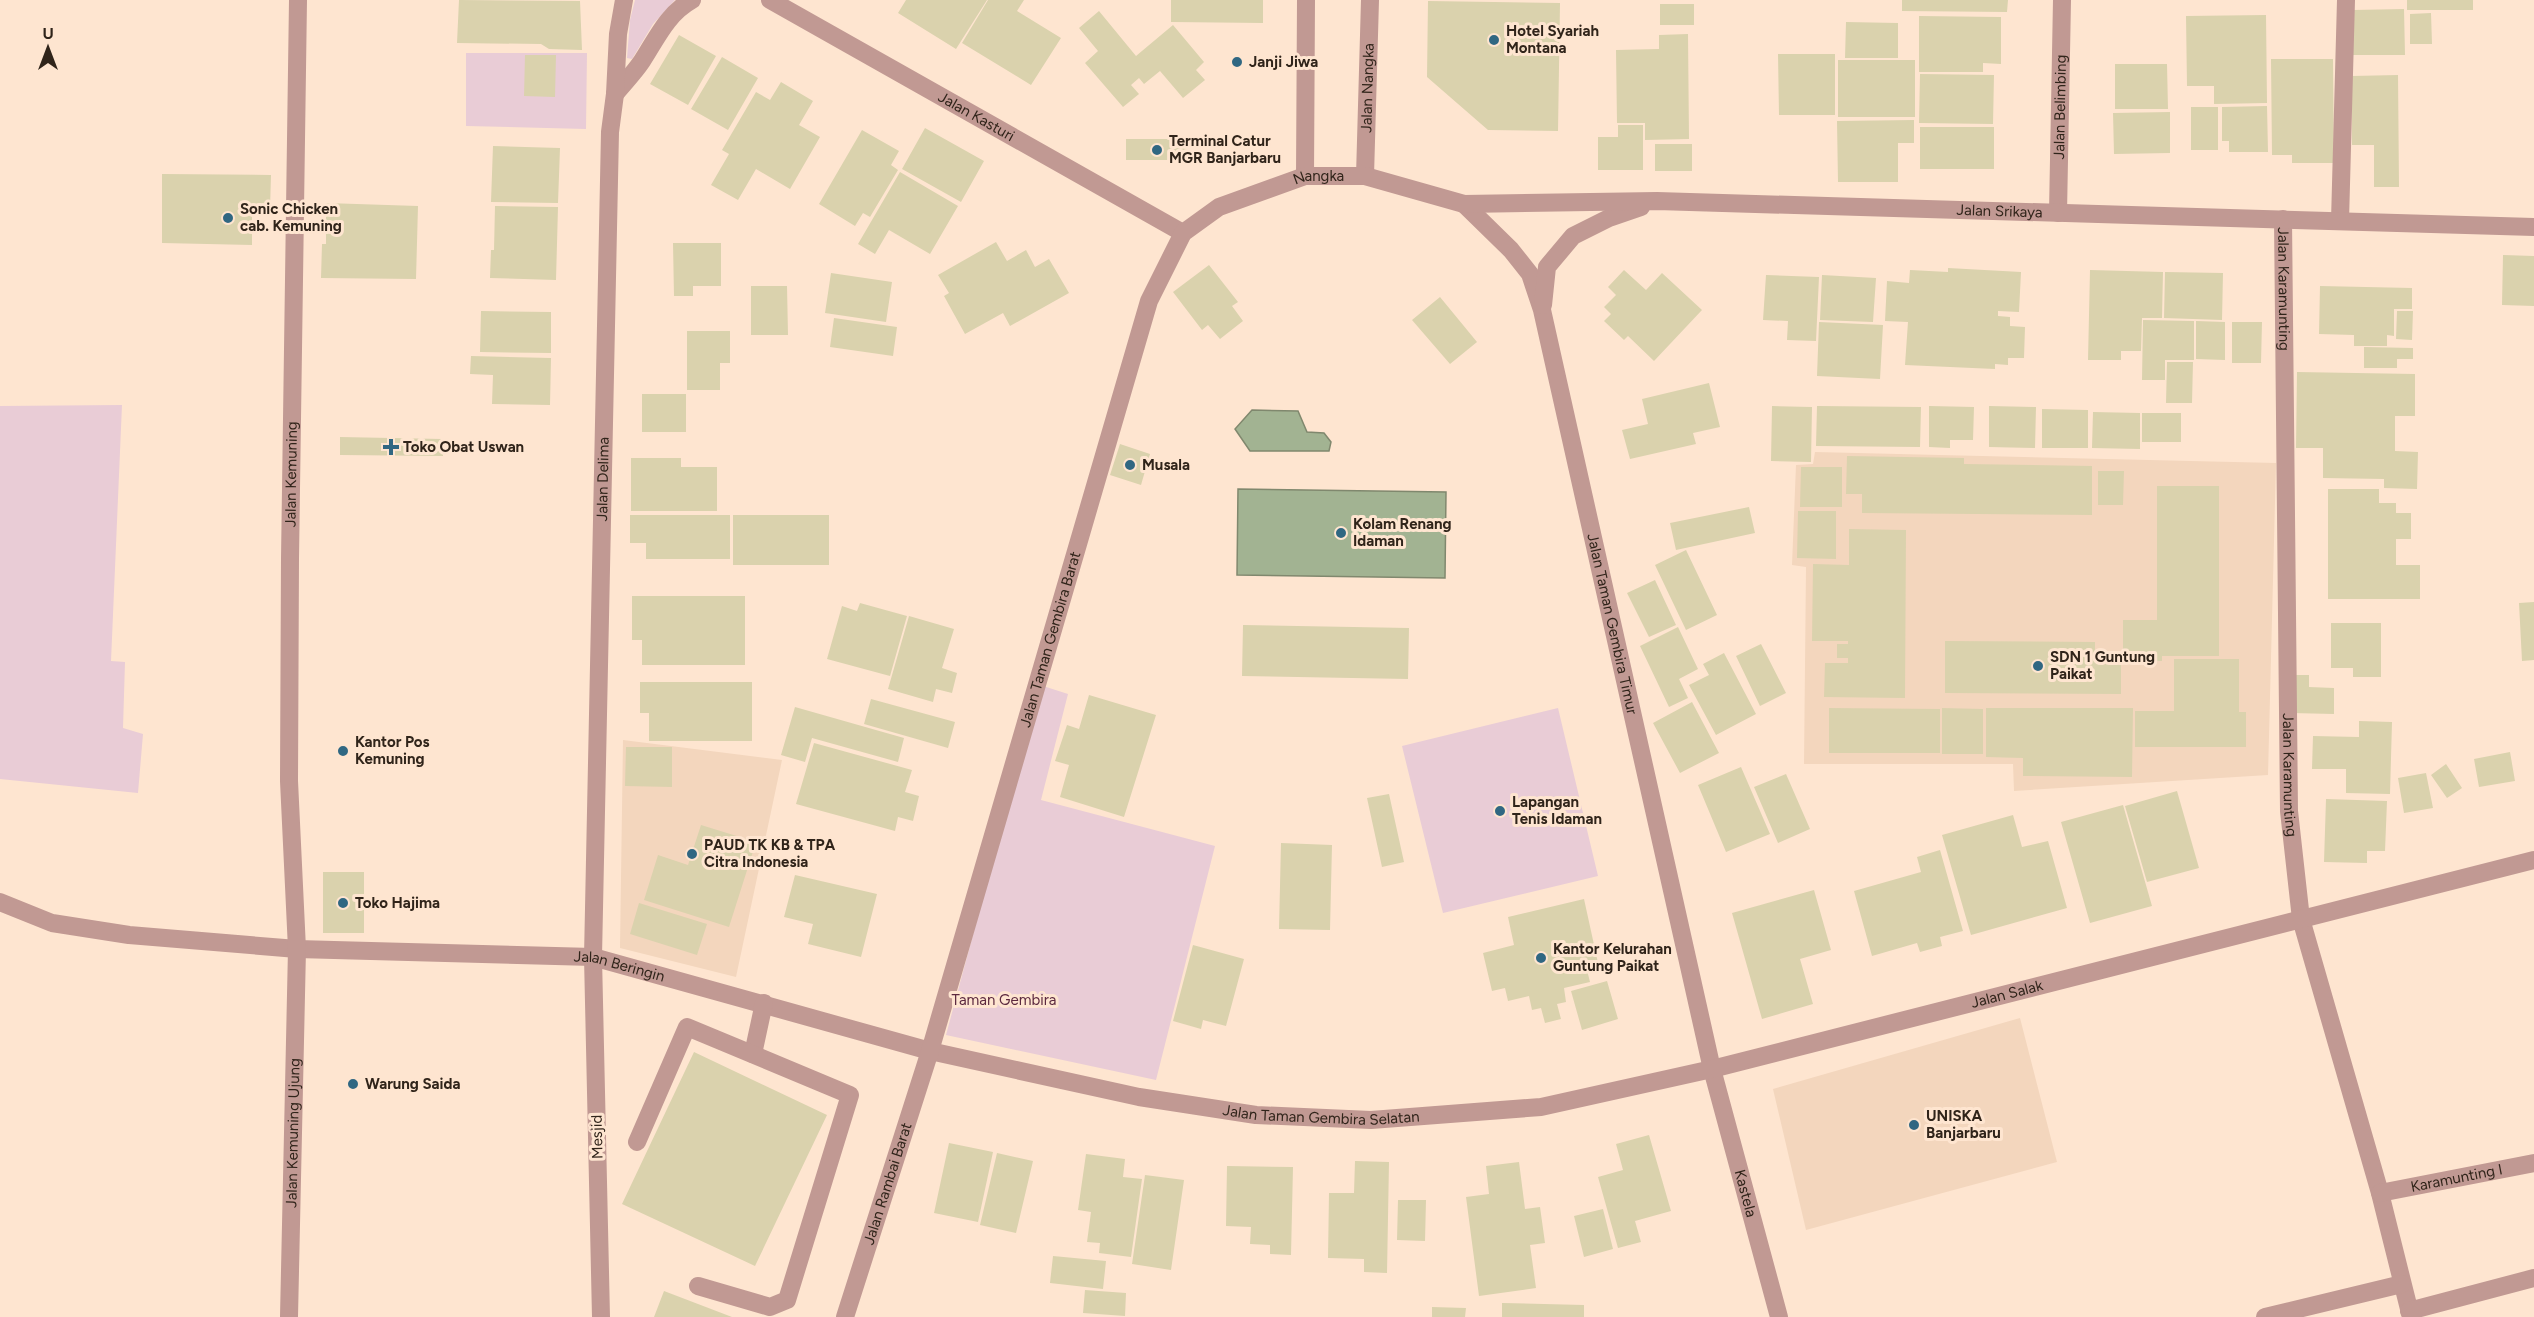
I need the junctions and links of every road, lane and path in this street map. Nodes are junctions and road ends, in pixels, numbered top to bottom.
1 (298, 0) edge
2 (624, 0) edge
3 (692, 0) edge
4 (770, 0) edge
5 (1306, 0) edge
6 (1370, 0) edge
7 (2062, 0) edge
8 (2346, 0) edge
9 (615, 94) junction
10 (1305, 176) junction
11 (1365, 176) junction
12 (1657, 201) junction
13 (1464, 204) junction
14 (2058, 213) junction
15 (2283, 219) junction
16 (2340, 221) junction
17 (2534, 227) edge
18 (1183, 233) junction
19 (1542, 310) junction
20 (2534, 860) edge
21 (0, 902) edge
22 (2301, 919) junction
23 (297, 949) junction
24 (592, 957) junction
25 (764, 1004) junction
26 (930, 1050) junction
27 (753, 1054) junction
28 (1712, 1069) junction
29 (637, 1142) dead end
30 (2534, 1163) edge
31 (2380, 1193) junction
32 (2534, 1278) edge
33 (2402, 1284) junction
34 (698, 1286) dead end
35 (2410, 1314) edge
36 (289, 1317) edge
37 (601, 1317) edge
38 (845, 1317) edge
39 (1779, 1317) edge
40 (2265, 1317) edge

1 - 23 street, Jalan Kemuning
2 - 9 street, Jalan Delima
3 - 9 street
4 - 18 street, Jalan Kasturi
5 - 10 street
6 - 11 street, Jalan Nangka
7 - 14 street, Jalan Belimbing
8 - 16 street
9 - 24 street, Jalan Delima
10 - 11 street, Nangka
10 - 18 street, Nangka
11 - 13 street, Nangka
12 - 13 street, Jalan Srikaya
12 - 14 street, Jalan Srikaya
12 - 19 street
13 - 19 street, Jalan Taman Gembira Timur
14 - 15 street, Jalan Srikaya
15 - 16 street, Jalan Srikaya
15 - 22 street, Jalan Karamunting
16 - 17 street, Jalan Srikaya
18 - 26 street, Jalan Taman Gembira Barat
19 - 28 street, Jalan Taman Gembira Timur
20 - 22 street, Jalan Salak
21 - 23 street, Jalan Beringin
22 - 28 street, Jalan Salak
22 - 31 street, Jalan Karamunting
23 - 24 street, Jalan Beringin
23 - 36 street, Jalan Kemuning Ujung
24 - 25 street, Jalan Beringin
24 - 37 street, Mesjid
25 - 26 street, Jalan Beringin
25 - 27 street
26 - 28 street, Jalan Taman Gembira Selatan
26 - 38 street, Jalan Rambai Barat
27 - 29 street
27 - 34 street
28 - 39 street, Kastela
30 - 31 street, Karamunting I
31 - 33 street, Jalan Karamunting
32 - 35 street
33 - 35 street, Jalan Karamunting
33 - 40 street

